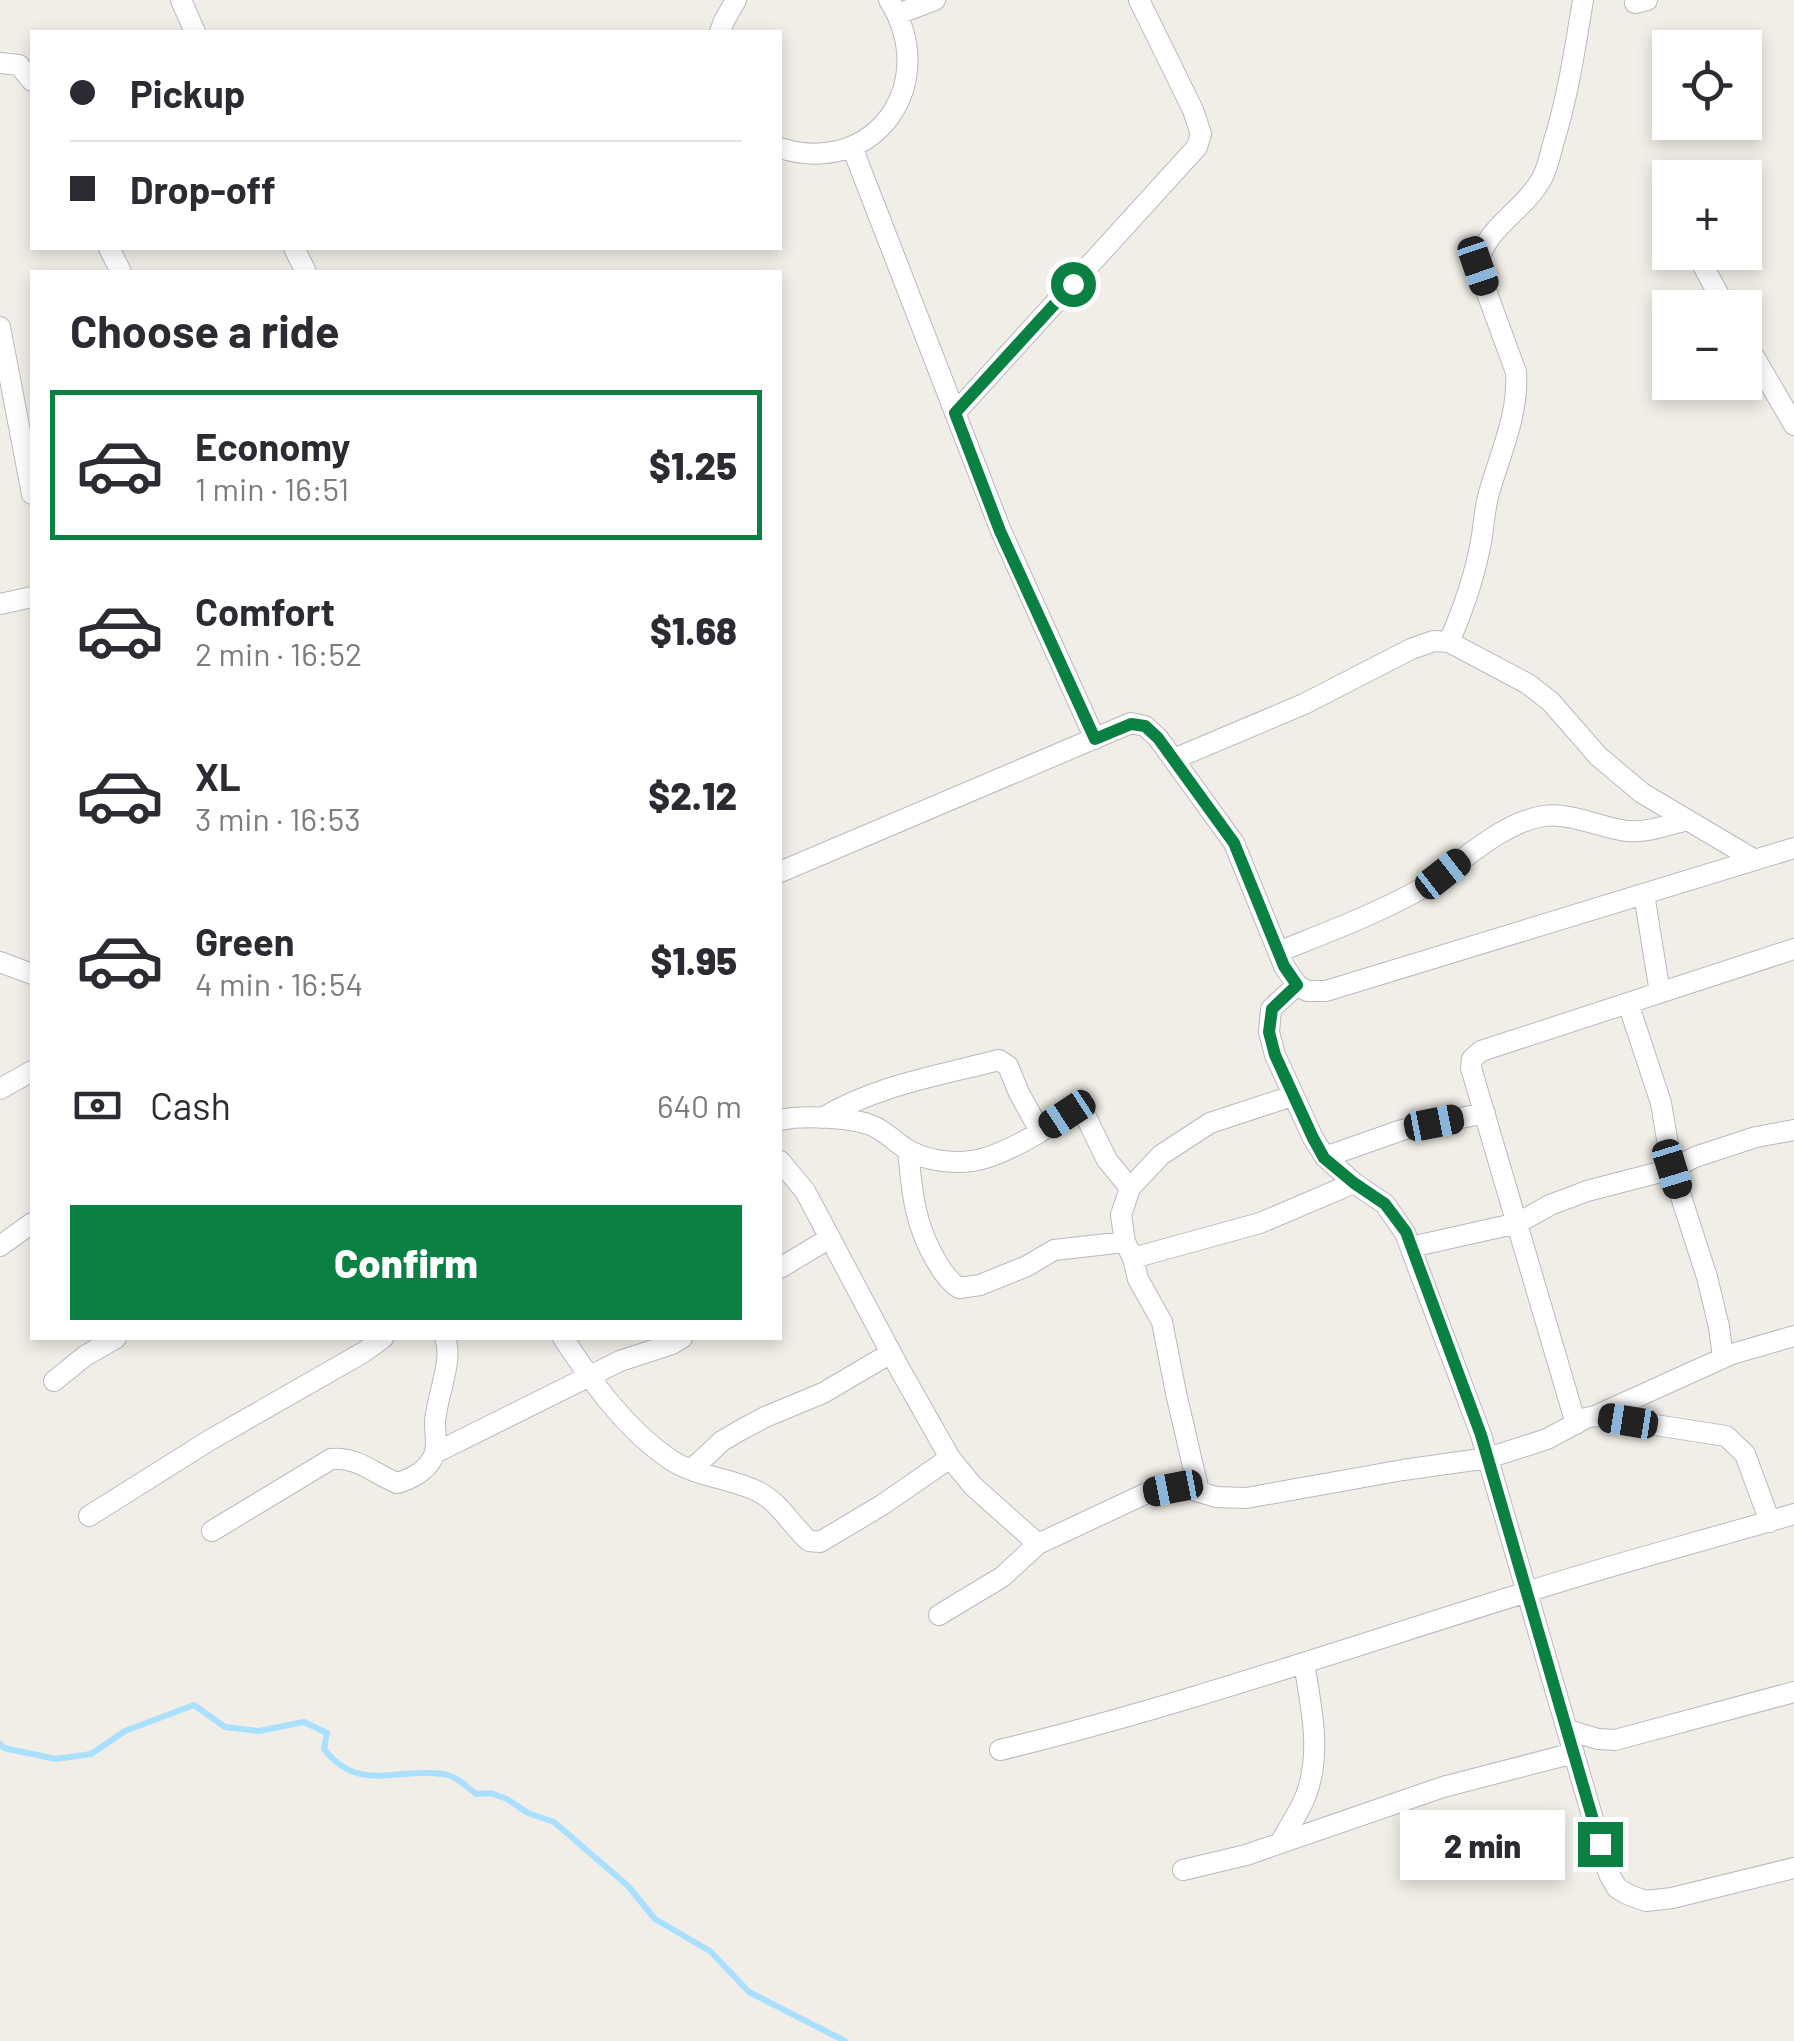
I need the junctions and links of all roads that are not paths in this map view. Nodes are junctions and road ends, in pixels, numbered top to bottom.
1 (181, 0) edge
2 (736, 0) edge
3 (935, 0) edge
4 (1138, 0) edge
5 (1583, 0) edge
6 (893, 7) edge
7 (194, 30) edge
8 (721, 30) edge
9 (0, 64) edge
10 (30, 78) edge
11 (852, 146) junction
12 (782, 148) edge
13 (0, 327) edge
14 (1762, 370) edge
15 (955, 413) junction
16 (1794, 425) edge
17 (30, 484) edge
18 (30, 597) edge
19 (0, 604) edge
20 (1449, 642) junction
21 (1095, 739) junction
22 (1174, 759) junction
23 (1687, 820) junction
24 (1792, 853) edge
25 (1755, 860) junction
26 (782, 871) edge
27 (1644, 894) junction
28 (1794, 949) edge
29 (1278, 952) junction
30 (0, 962) edge
31 (30, 973) edge
32 (1297, 985) junction
33 (1660, 993) junction
34 (1628, 1003) junction
35 (30, 1072) edge
36 (0, 1089) edge
37 (877, 1091) junction
38 (1292, 1096) junction
39 (1485, 1113) junction
40 (820, 1119) junction
41 (782, 1120) edge
42 (872, 1125) junction
43 (1794, 1130) edge
44 (1040, 1132) junction
45 (908, 1150) junction
46 (1324, 1158) junction
47 (782, 1163) edge
48 (1672, 1169) junction
49 (1354, 1183) junction
50 (1130, 1188) junction
51 (1518, 1223) junction
52 (30, 1224) edge
53 (830, 1238) junction
54 (0, 1246) edge
55 (1411, 1247) junction
56 (1129, 1250) junction
57 (782, 1267) edge
58 (1794, 1336) edge
59 (113, 1340) edge
60 (381, 1340) edge
61 (446, 1340) edge
62 (564, 1340) edge
63 (679, 1340) edge
64 (891, 1353) junction
65 (1723, 1358) junction
66 (589, 1377) junction
67 (54, 1381) dead end
68 (1586, 1420) junction
69 (435, 1453) junction
70 (950, 1458) junction
71 (1488, 1458) junction
72 (691, 1470) junction
73 (1200, 1492) junction
74 (1794, 1514) edge
75 (89, 1516) dead end
76 (1770, 1522) junction
77 (212, 1531) dead end
78 (1038, 1544) junction
79 (1527, 1592) junction
80 (939, 1616) dead end
81 (1304, 1663) junction
82 (1794, 1692) edge
83 (1568, 1730) junction
84 (1000, 1750) dead end
85 (1574, 1753) junction
86 (1280, 1843) junction
87 (1794, 1868) edge
88 (1183, 1870) dead end

1 - 7 street
2 - 8 street
3 - 6 street
4 - 15 street
5 - 20 street
6 - 11 street
9 - 10 street
11 - 12 street
11 - 15 street
13 - 17 street
14 - 16 street
15 - 21 street
18 - 19 street
20 - 22 street
20 - 23 street
21 - 22 street
21 - 26 street
22 - 29 street
23 - 25 street
23 - 29 street
24 - 25 street
25 - 27 street
27 - 32 street
27 - 33 street
28 - 33 street
29 - 32 street
30 - 31 street
32 - 38 street
33 - 34 street
34 - 39 street
34 - 48 street
35 - 36 street
37 - 40 street
37 - 42 street
37 - 44 street
38 - 46 street
38 - 50 street
39 - 46 street
39 - 51 street
40 - 41 street
40 - 42 street
42 - 45 street
43 - 48 street
44 - 45 street
44 - 50 street
45 - 56 street
46 - 49 street
47 - 53 street
48 - 51 street
48 - 65 street
49 - 55 street
49 - 56 street
50 - 56 street
51 - 55 street
51 - 68 street
52 - 54 street
53 - 57 street
53 - 64 street
55 - 71 street
56 - 73 street
58 - 65 street
59 - 67 street
60 - 75 street
61 - 69 street
62 - 66 street
63 - 66 street
64 - 70 street
64 - 72 street
65 - 68 street
66 - 69 street
66 - 72 street
68 - 71 street
68 - 76 street
69 - 77 street
70 - 72 street
70 - 78 street
71 - 73 street
71 - 79 street
73 - 78 street
74 - 76 street
76 - 79 street
78 - 80 street
79 - 81 street
79 - 83 street
81 - 84 street
81 - 86 street
82 - 83 street
83 - 85 street
85 - 86 street
85 - 87 street
86 - 88 street

